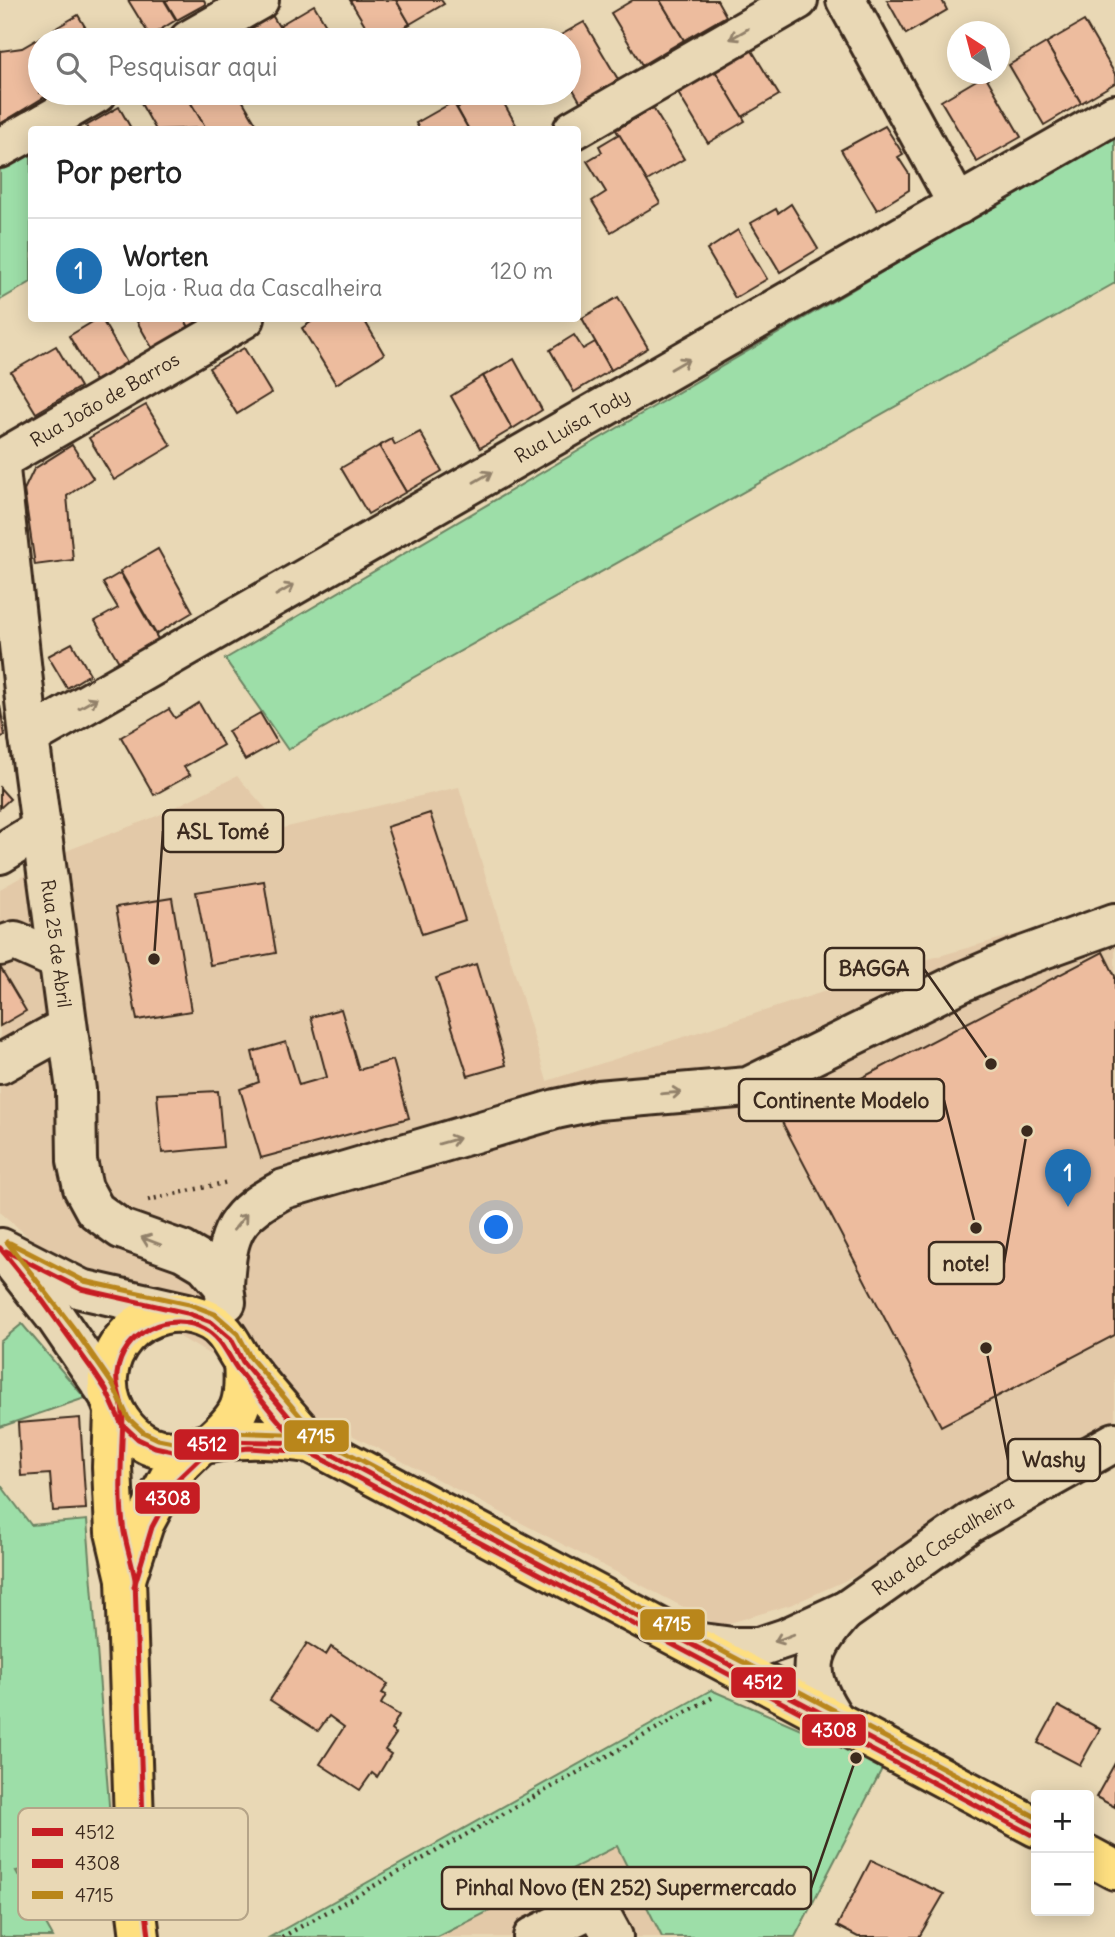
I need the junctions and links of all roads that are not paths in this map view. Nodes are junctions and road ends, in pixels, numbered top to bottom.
1 (259, 0) edge
2 (798, 0) edge
3 (846, 0) edge
4 (210, 28) edge
5 (76, 105) edge
6 (1115, 114) edge
7 (39, 126) edge
8 (580, 126) edge
9 (28, 132) edge
10 (0, 148) edge
11 (958, 205) junction
12 (238, 322) edge
13 (0, 460) edge
14 (0, 469) edge
15 (29, 737) junction
16 (41, 829) junction
17 (0, 854) edge
18 (1115, 923) edge
19 (0, 946) edge
20 (58, 960) junction
21 (67, 1027) junction
22 (0, 1064) edge
23 (0, 1248) edge
24 (224, 1286) junction
25 (187, 1313) junction
26 (237, 1350) junction
27 (111, 1403) junction
28 (1115, 1442) edge
29 (311, 1443) junction
30 (203, 1445) junction
31 (126, 1579) junction
32 (847, 1610) junction
33 (686, 1640) junction
34 (835, 1720) junction
35 (134, 1808) edge
36 (1031, 1824) edge
37 (1094, 1859) edge
38 (1115, 1870) edge
39 (533, 1937) edge
40 (613, 1937) edge

1 - 4 street
2 -> 8 street
3 - 11 street
5 - 7 street
6 - 11 street, Rua Luísa Tody
9 - 10 street
15 -> 11 street, Rua Luísa Tody
12 - 13 street, Rua João de Barros
14 - 15 street, Rua 25 de Abril
15 - 16 street, Rua 25 de Abril
16 - 17 street
16 - 20 street, Rua 25 de Abril
24 -> 18 street
19 - 20 street
20 - 21 street, Rua 25 de Abril
21 - 22 street
24 -> 21 street, Rua 25 de Abril
23 - 25 street
23 - 27 street
24 - 26 street
25 - 26 main road
25 - 27 main road
26 - 29 main road
26 - 30 main road
27 - 30 main road
27 - 31 main road
28 - 32 street, Rua da Cascalheira
29 - 30 main road
29 - 33 main road
30 - 31 main road
31 - 35 main road
32 -> 33 street, Rua da Cascalheira
32 - 34 street, Rua da Cascalheira
33 - 34 main road
34 - 36 main road
37 - 38 main road
39 - 40 street

